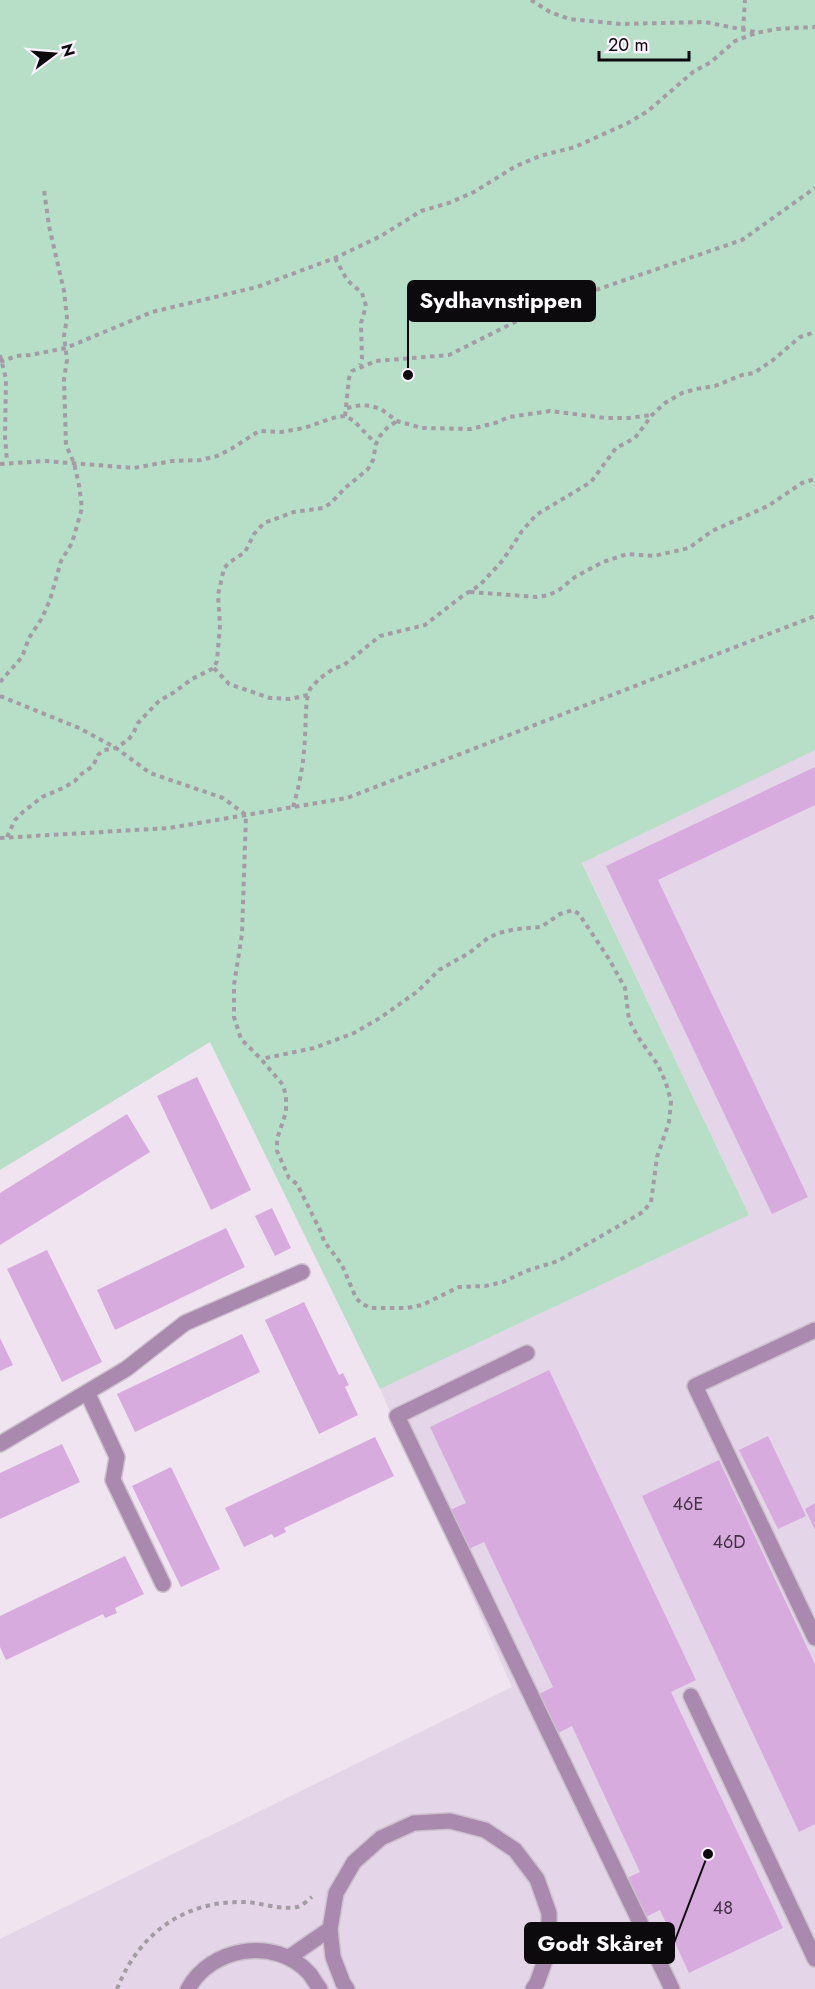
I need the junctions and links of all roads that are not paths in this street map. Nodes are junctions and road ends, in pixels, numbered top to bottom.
1 (302, 1272) dead end
2 (815, 1330) edge
3 (528, 1353) dead end
4 (87, 1392) junction
5 (0, 1444) edge
6 (163, 1584) dead end
7 (815, 1638) edge
8 (691, 1696) dead end
9 (330, 1929) junction
10 (288, 1958) junction
11 (815, 1959) edge
12 (188, 1989) edge
13 (320, 1989) edge
14 (347, 1989) edge
15 (533, 1989) edge
16 (672, 1989) edge

1 - 4 lane
2 - 7 lane
3 - 16 lane
4 - 5 lane
4 - 6 lane
8 - 11 lane
9 - 10 lane
9 - 14 lane
9 - 15 lane
10 - 12 lane
10 - 13 lane

